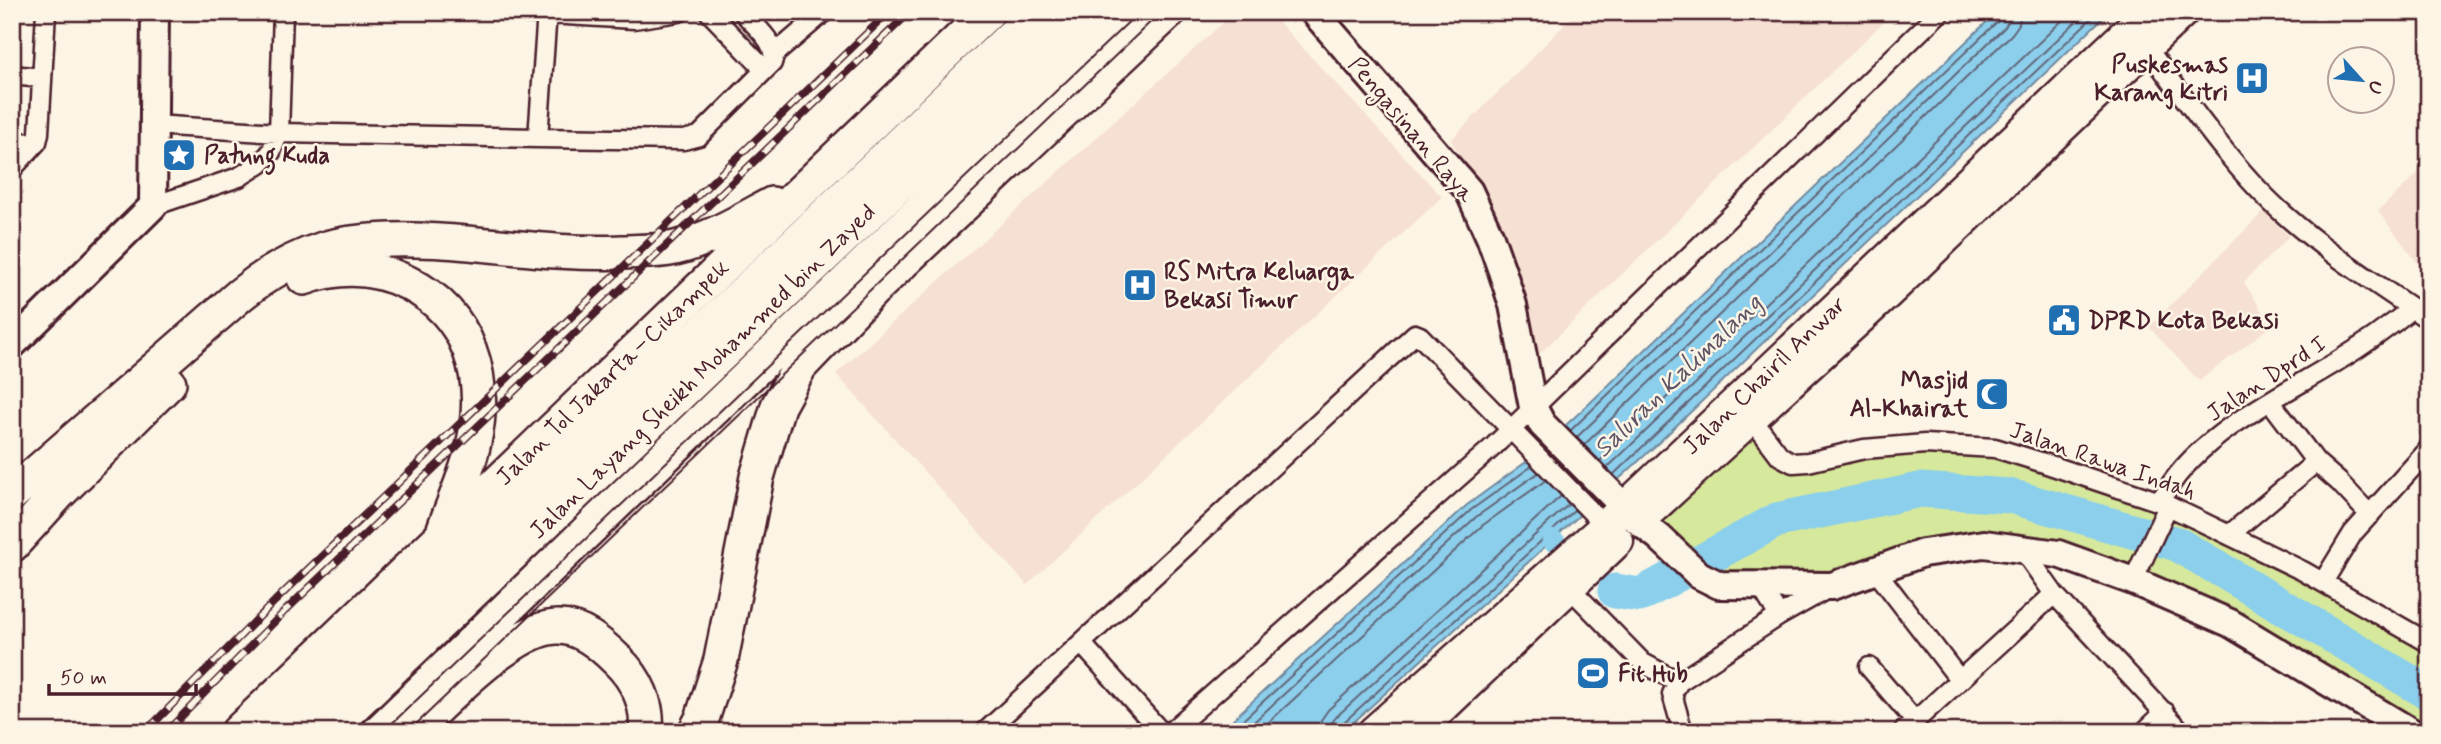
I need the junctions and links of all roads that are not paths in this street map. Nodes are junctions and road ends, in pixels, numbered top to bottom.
1 (46, 12) edge
2 (155, 12) edge
3 (283, 12) edge
4 (515, 12) edge
5 (679, 12) edge
6 (709, 12) edge
7 (743, 12) edge
8 (824, 12) edge
9 (988, 12) edge
10 (1037, 12) edge
11 (1080, 12) edge
12 (1126, 12) edge
13 (1169, 12) edge
14 (1314, 12) edge
15 (1940, 12) edge
16 (2183, 12) edge
17 (547, 13) edge
18 (2142, 29) edge
19 (775, 54) junction
20 (765, 70) junction
21 (12, 75) edge
22 (41, 78) junction
23 (153, 125) junction
24 (279, 133) junction
25 (538, 138) junction
26 (37, 142) junction
27 (12, 143) edge
28 (12, 169) edge
29 (807, 185) junction
30 (153, 206) junction
31 (1879, 284) junction
32 (2412, 308) junction
33 (2429, 320) edge
34 (12, 345) edge
35 (2270, 401) junction
36 (1537, 415) junction
37 (1752, 419) junction
38 (1512, 429) junction
39 (2429, 449) edge
40 (2316, 462) junction
41 (12, 494) edge
42 (2163, 510) junction
43 (2370, 515) junction
44 (1621, 520) junction
45 (442, 534) junction
46 (2229, 535) junction
47 (12, 545) edge
48 (2023, 550) junction
49 (1876, 571) junction
50 (2136, 574) junction
51 (2323, 582) junction
52 (1832, 586) junction
53 (1569, 587) junction
54 (1761, 587) junction
55 (2054, 594) junction
56 (1779, 616) junction
57 (2429, 643) edge
58 (1082, 644) junction
59 (1869, 667) dead end
60 (1685, 677) junction
61 (1959, 679) junction
62 (2165, 712) junction
63 (1909, 726) edge
64 (2410, 731) edge
65 (237, 732) edge
66 (284, 732) edge
67 (326, 732) edge
68 (379, 732) edge
69 (411, 732) edge
70 (646, 732) edge
71 (695, 732) edge
72 (985, 732) edge
73 (1161, 732) edge
74 (1170, 732) edge
75 (1373, 732) edge
76 (1417, 732) edge
77 (1683, 732) edge
78 (2144, 732) edge
79 (2182, 732) edge

1 - 22 street
2 - 23 street
3 - 24 street
4 - 17 street
5 - 17 street
6 - 20 street
7 - 19 street
8 - 19 street
9 - 29 highway, Jalan Tol Jakarta–Cikampek
10 - 66 highway, Jalan Layang Sheikh Mohammed bin Zayed
11 - 67 highway, Jalan Layang Sheikh Mohammed bin Zayed
12 - 68 highway
13 - 71 highway
14 - 36 street, Pengasinan Raya
15 - 36 street
16 - 18 main road, Jalan Chairil Anwar
17 - 25 street
18 - 31 main road, Jalan Chairil Anwar
18 - 32 street
19 - 20 street
20 - 25 street
21 - 22 street
22 - 26 street
23 - 24 street
23 - 30 street
24 - 25 street
24 - 30 street
26 - 27 street
26 - 28 street
29 - 41 highway
29 - 45 highway, Jalan Tol Jakarta–Cikampek
30 - 34 street
31 - 37 main road, Jalan Chairil Anwar
31 - 44 main road, Jalan Chairil Anwar
32 - 33 street
32 - 35 street, Jalan Dprd I
35 - 40 street
35 - 42 street, Jalan Dprd I
36 - 38 street
36 - 44 street
37 - 42 street, Jalan Rawa Indah
37 - 44 main road, Jalan Chairil Anwar
38 - 44 street
38 - 58 street
38 - 74 street
39 - 43 street
40 - 43 street
40 - 46 street
42 - 46 street, Jalan Rawa Indah
42 - 50 street, Jalan Dprd I
43 - 51 street
44 - 53 main road, Jalan Chairil Anwar
44 - 54 street
44 - 75 main road, Jalan Chairil Anwar
45 - 47 highway
45 - 65 highway, Jalan Tol Jakarta–Cikampek
46 - 51 street, Jalan Rawa Indah
48 - 49 street
48 - 50 street
48 - 55 street
49 - 52 street
49 - 61 street
50 - 64 street
51 - 57 street, Jalan Rawa Indah
52 - 54 street
52 - 56 street
53 - 60 street
53 - 76 main road, Jalan Chairil Anwar
54 - 56 street
55 - 61 street
55 - 62 street
56 - 60 street
58 - 72 street
58 - 73 street
59 - 63 street
60 - 77 street
61 - 63 street
62 - 78 street
62 - 79 street
69 - 70 highway

